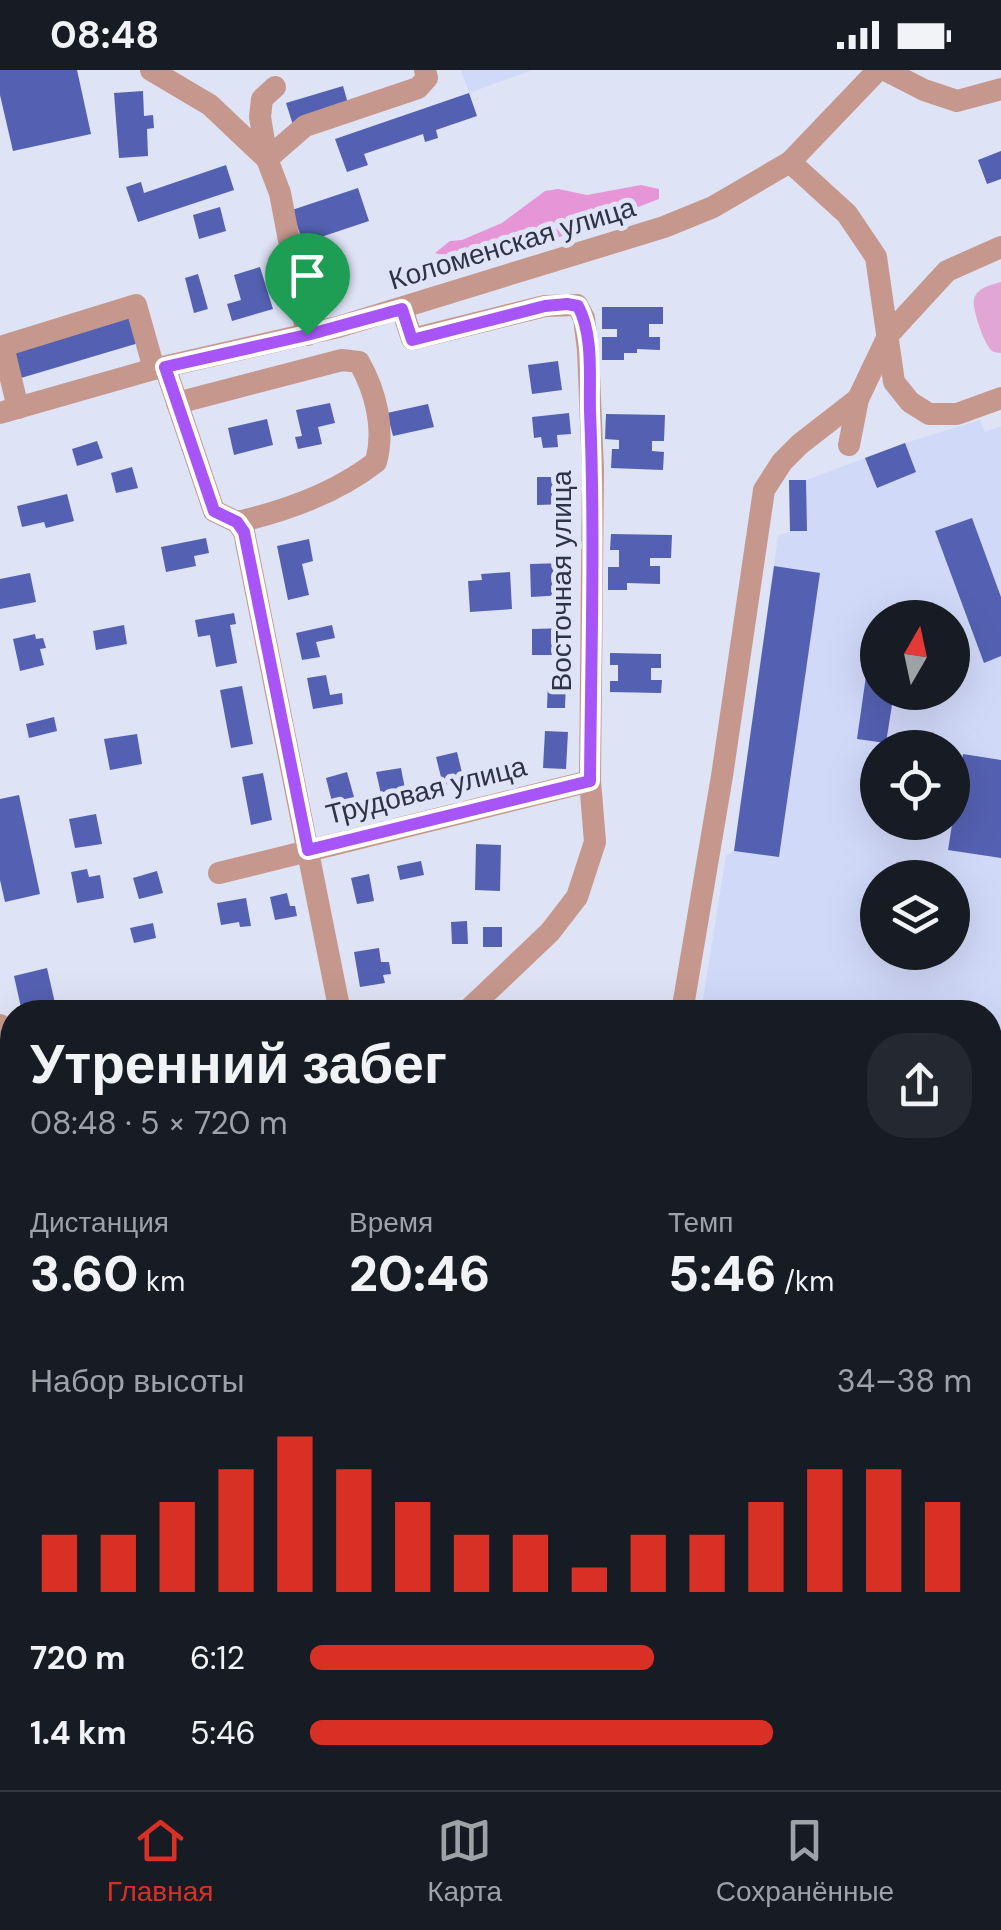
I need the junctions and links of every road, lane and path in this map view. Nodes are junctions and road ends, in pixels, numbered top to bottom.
1 (150, 70) edge
2 (425, 70) edge
3 (882, 70) edge
4 (275, 87) dead end
5 (1001, 89) edge
6 (267, 158) junction
7 (790, 162) junction
8 (1001, 247) edge
9 (402, 309) junction
10 (889, 334) junction
11 (307, 335) junction
12 (160, 368) junction
13 (1001, 398) edge
14 (858, 399) junction
15 (177, 403) junction
16 (9, 411) edge
17 (849, 445) dead end
18 (237, 522) junction
19 (590, 781) junction
20 (308, 850) junction
21 (218, 872) dead end
22 (338, 1000) edge
23 (479, 1000) edge
24 (684, 1000) edge

1 - 6 street
2 - 6 street
3 - 5 street
3 - 7 street, Коломенская улица
4 - 6 street
6 - 11 street
7 - 9 street, Коломенская улица
7 - 10 street
8 - 10 street
9 - 11 street, Коломенская улица
9 - 19 street, Восточная улица
10 - 13 street
10 - 14 street
11 - 12 street, Коломенская улица
12 - 15 street
12 - 16 street, Коломенская улица
12 - 16 street
14 - 17 street
14 - 24 street
15 - 18 street
15 - 18 street
18 - 20 street
19 - 20 street, Трудовая улица
19 - 23 street, Восточная улица
20 - 21 street, Трудовая улица
20 - 22 street

